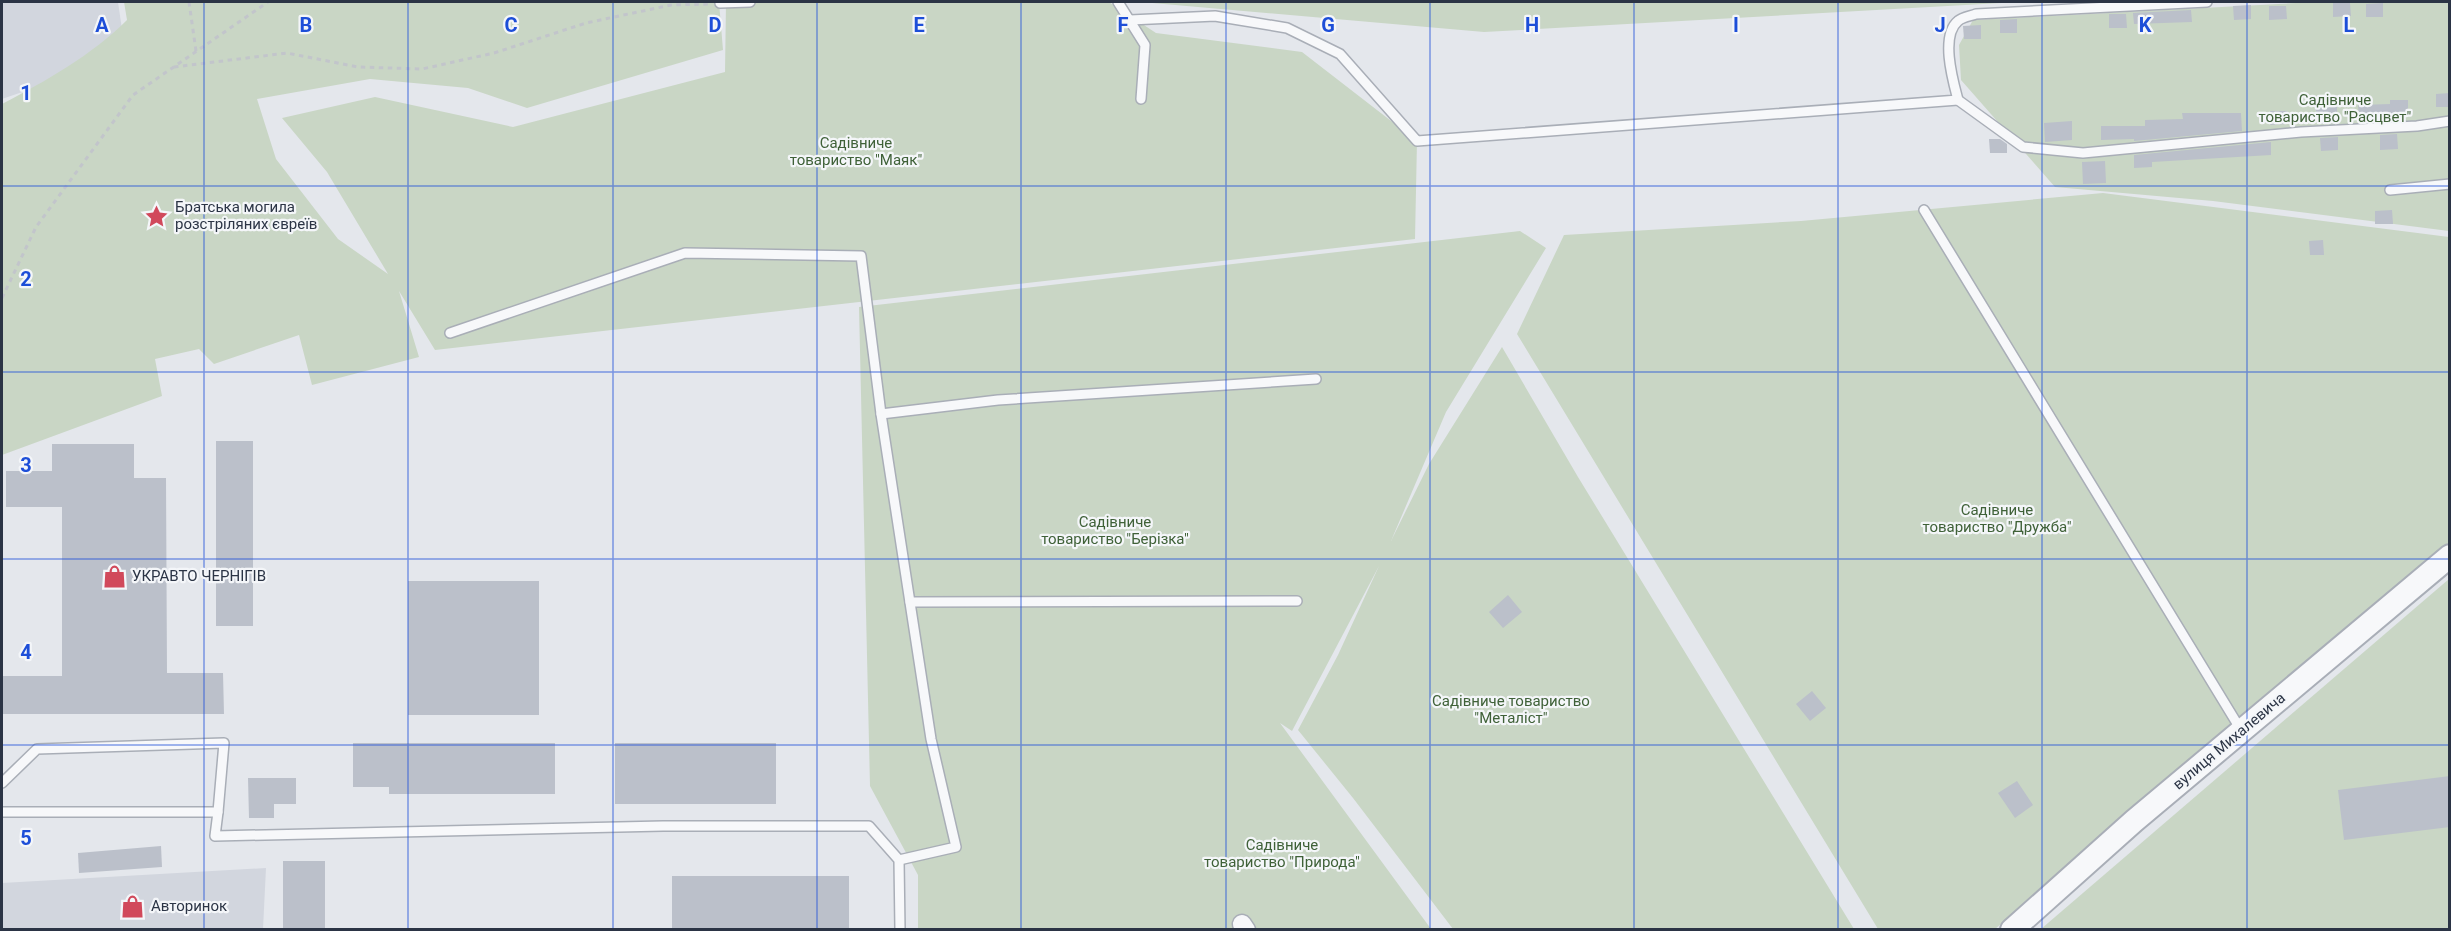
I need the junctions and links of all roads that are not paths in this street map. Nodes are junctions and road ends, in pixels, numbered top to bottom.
1 (750, 2) edge
2 (1118, 2) edge
3 (2207, 2) edge
4 (720, 3) road end
5 (1130, 20) junction
6 (1141, 99) dead end
7 (1958, 100) junction
8 (2450, 121) edge
9 (2450, 184) edge
10 (2390, 190) dead end
11 (1924, 210) dead end
12 (450, 333) dead end
13 (1316, 379) dead end
14 (881, 414) junction
15 (2450, 556) edge
16 (1297, 601) dead end
17 (910, 602) junction
18 (2241, 730) junction
19 (2, 783) edge
20 (2, 812) edge
21 (218, 812) junction
22 (899, 860) junction
23 (900, 930) edge
24 (2012, 930) edge

1 - 4 lane
2 - 5 lane
3 - 7 lane
5 - 6 lane
5 - 7 lane
7 - 8 lane
9 - 10 lane
11 - 18 lane
12 - 14 lane
13 - 14 lane
14 - 17 lane
15 - 18 street, вулиця Михалевича
16 - 17 lane
17 - 22 lane
18 - 24 street, вулиця Михалевича
19 - 21 lane
20 - 21 lane
21 - 22 lane
22 - 23 lane

